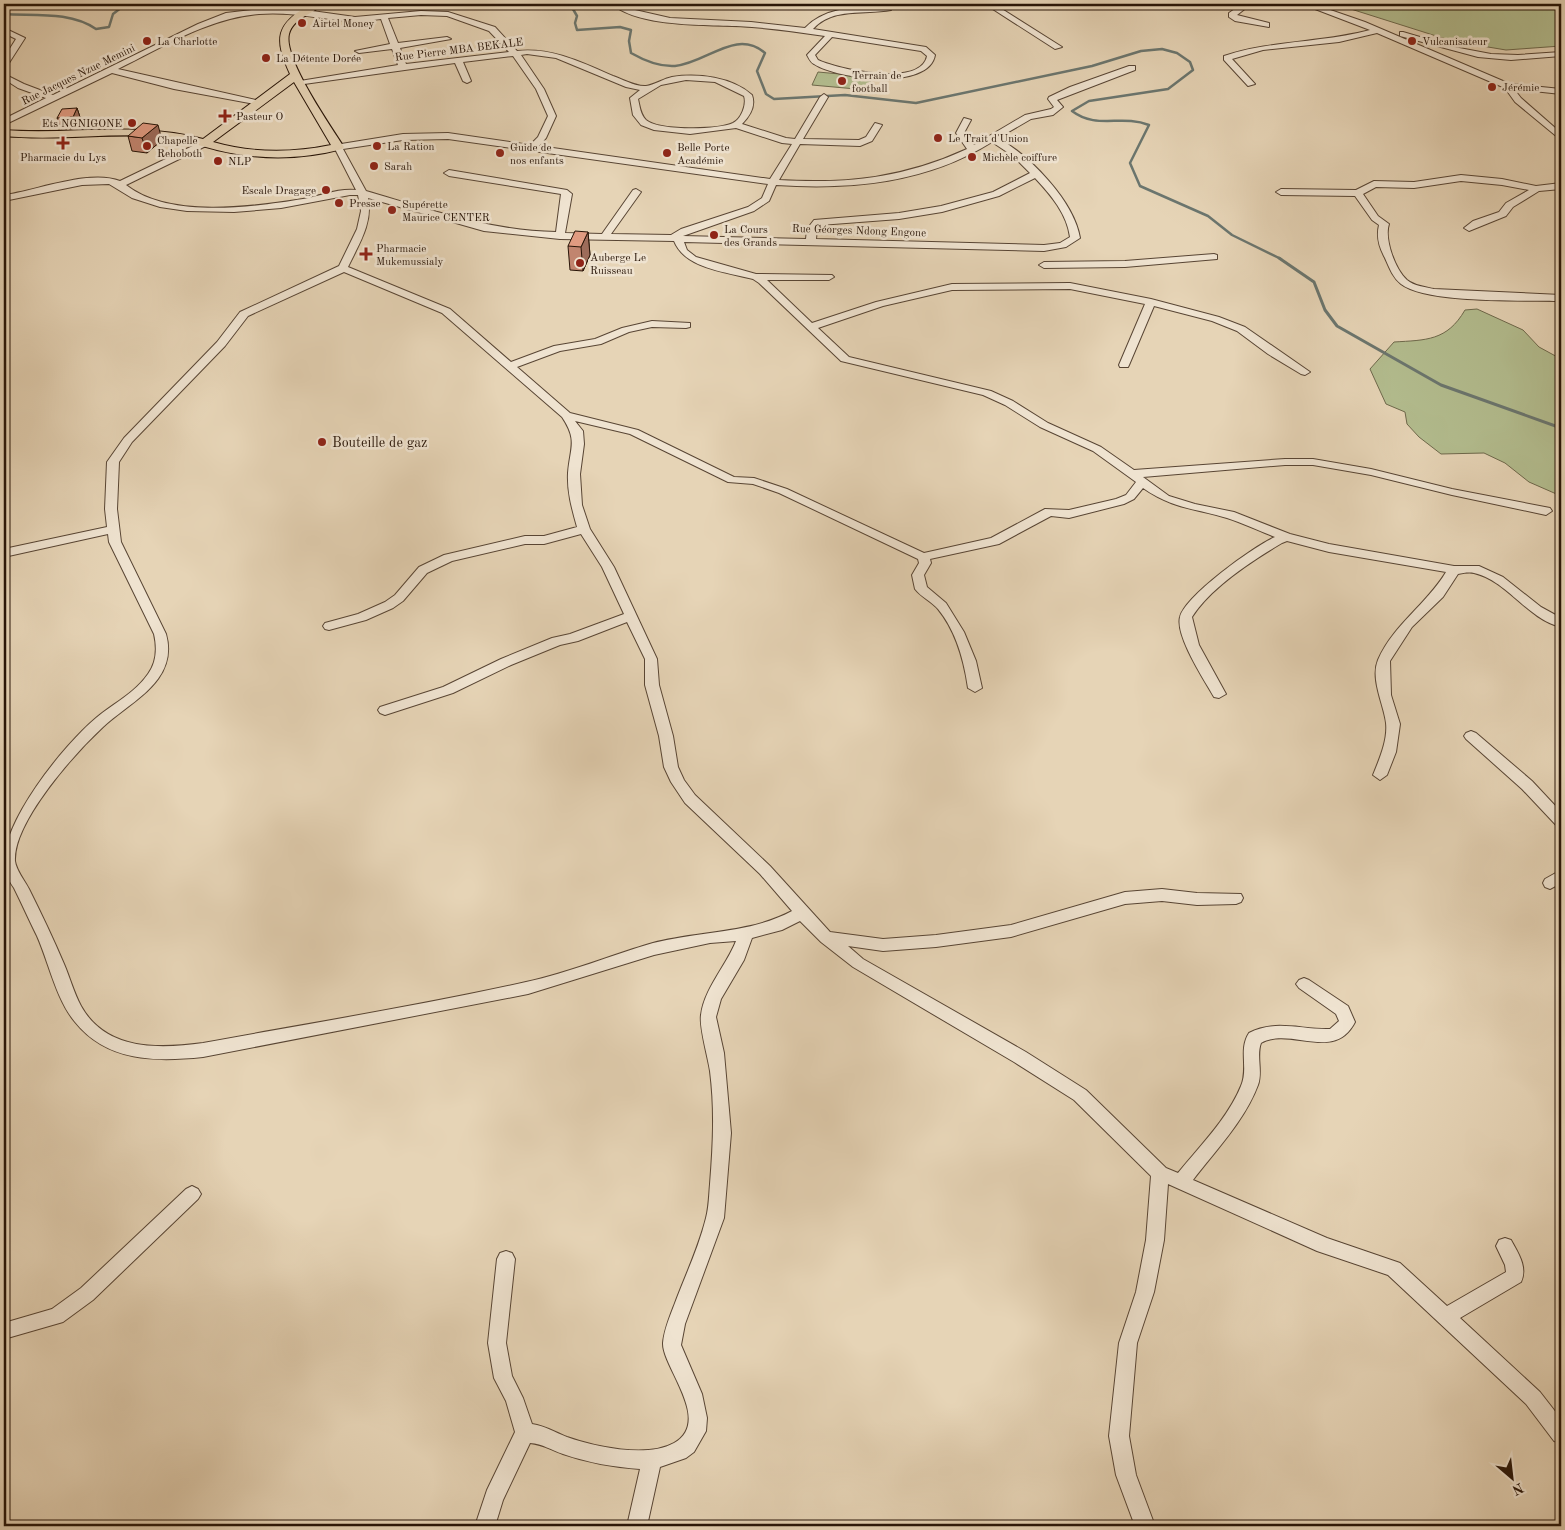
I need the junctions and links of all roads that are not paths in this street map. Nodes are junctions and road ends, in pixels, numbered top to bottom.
1 (318, 4) edge
2 (616, 4) edge
3 (989, 4) edge
4 (1247, 4) edge
5 (1306, 4) edge
6 (1312, 4) edge
7 (888, 8) dead end
8 (305, 12) junction
9 (384, 17) junction
10 (1266, 25) dead end
11 (4, 30) edge
12 (1376, 30) junction
13 (807, 31) junction
14 (830, 35) junction
15 (446, 39) dead end
16 (395, 47) junction
17 (1058, 47) dead end
18 (360, 51) dead end
19 (515, 53) junction
20 (1561, 54) edge
21 (458, 60) junction
22 (4, 64) edge
23 (403, 67) junction
24 (1132, 68) dead end
25 (111, 70) junction
26 (4, 76) edge
27 (298, 79) junction
28 (466, 81) dead end
29 (1251, 84) dead end
30 (1508, 86) junction
31 (645, 88) junction
32 (1561, 91) edge
33 (824, 97) dead end
34 (54, 98) junction
35 (257, 103) junction
36 (1538, 117) junction
37 (967, 120) dead end
38 (4, 122) edge
39 (736, 125) junction
40 (878, 125) dead end
41 (1561, 125) edge
42 (4, 133) edge
43 (1561, 137) edge
44 (993, 139) junction
45 (205, 143) junction
46 (796, 143) junction
47 (338, 147) junction
48 (533, 147) junction
49 (973, 150) junction
50 (450, 173) dead end
51 (1036, 174) junction
52 (773, 182) junction
53 (120, 185) junction
54 (1561, 186) edge
55 (1536, 189) junction
56 (636, 192) dead end
57 (1281, 192) dead end
58 (362, 194) junction
59 (1358, 194) junction
60 (4, 198) edge
61 (1469, 228) dead end
62 (560, 236) junction
63 (605, 236) junction
64 (676, 238) junction
65 (811, 241) junction
66 (1035, 248) junction
67 (1214, 257) dead end
68 (1044, 265) junction
69 (343, 268) junction
70 (756, 277) junction
71 (829, 277) dead end
72 (1070, 286) junction
73 (1561, 298) edge
74 (1151, 302) junction
75 (686, 325) dead end
76 (809, 327) junction
77 (1124, 366) dead end
78 (508, 367) junction
79 (1305, 372) dead end
80 (566, 415) junction
81 (1132, 474) junction
82 (1141, 483) junction
83 (1546, 511) dead end
84 (584, 529) junction
85 (112, 530) junction
86 (1286, 537) junction
87 (4, 553) edge
88 (923, 558) junction
89 (1454, 570) junction
90 (631, 616) junction
91 (1561, 623) edge
92 (330, 626) dead end
93 (975, 688) dead end
94 (1218, 694) dead end
95 (385, 710) dead end
96 (1471, 736) dead end
97 (1380, 774) dead end
98 (1561, 821) edge
99 (6, 864) edge
100 (1236, 898) dead end
101 (802, 913) junction
102 (746, 934) junction
103 (826, 938) junction
104 (1304, 984) dead end
105 (1160, 1173) junction
106 (1181, 1182) junction
107 (192, 1194) dead end
108 (1505, 1246) dead end
109 (506, 1259) dead end
110 (1447, 1316) junction
111 (4, 1331) edge
112 (525, 1433) junction
113 (1561, 1434) edge
114 (652, 1460) junction
115 (486, 1526) edge
116 (638, 1526) edge
117 (1145, 1526) edge

1 - 8 main road
2 - 13 street
3 - 17 street
4 - 10 street
5 - 12 street
6 - 20 street
7 - 13 street
8 - 9 street, Rue Jacques Nzue Memini
8 - 25 street, Rue Jacques Nzue Memini
8 - 27 main road
9 - 16 street
9 - 19 street, Rue Jacques Nzue Memini
11 - 22 street
12 - 29 street
12 - 30 street
13 - 14 street
14 - 14 street
15 - 16 street
16 - 18 street
16 - 23 street
19 - 21 street, Rue Pierre MBA BEKALE
19 - 31 street, Rue Pierre MBA BEKALE
19 - 48 street, Rue Jacques Nzue Memini
21 - 23 street, Rue Pierre MBA BEKALE
21 - 28 street
22 - 26 street
23 - 27 street, Rue Pierre MBA BEKALE
24 - 44 street
25 - 34 street, Rue Jacques Nzue Memini
25 - 35 street
26 - 34 street
27 - 35 main road
27 - 47 main road
30 - 32 street
30 - 36 street
31 - 39 street
31 - 39 street
33 - 46 street
34 - 38 street, Rue Jacques Nzue Memini
35 - 45 main road
36 - 41 street
36 - 43 street
37 - 49 street
39 - 46 street
40 - 46 street
42 - 45 main road
44 - 49 street
44 - 51 street, Rue Géorges Ndong Engone
45 - 47 main road
45 - 53 street
46 - 52 street
47 - 48 street
47 - 58 street
48 - 52 street
49 - 52 street
50 - 62 street
51 - 65 street
51 - 66 street, Rue Géorges Ndong Engone
52 - 64 street
53 - 58 street, Rue Géorges Ndong Engone
53 - 60 street
54 - 55 street
55 - 59 street
55 - 61 street
56 - 63 street
57 - 59 street
58 - 62 street, Rue Géorges Ndong Engone
58 - 69 street
59 - 73 street
62 - 63 street, Rue Géorges Ndong Engone
63 - 64 street, Rue Géorges Ndong Engone
64 - 65 street, Rue Géorges Ndong Engone
64 - 70 street
65 - 66 street, Rue Géorges Ndong Engone
66 - 68 street
67 - 68 street
68 - 72 street
69 - 78 street
69 - 85 street
70 - 71 street
70 - 76 street
72 - 74 street
72 - 76 street
74 - 77 street
74 - 79 street
75 - 78 street
76 - 81 street
78 - 80 street
80 - 84 street
80 - 88 street
81 - 82 street
81 - 83 street
82 - 86 street
82 - 88 street
84 - 90 street
84 - 92 street
85 - 87 street
85 - 99 street
86 - 89 street
86 - 94 street
88 - 93 street
89 - 91 street
89 - 97 street
90 - 95 street
90 - 101 street
96 - 98 street
99 - 102 street
100 - 103 street
101 - 102 street
101 - 103 street
102 - 114 street
103 - 105 street
104 - 106 street
105 - 106 street
105 - 117 street
106 - 110 street
107 - 111 street
108 - 110 street
109 - 112 street
110 - 113 street
112 - 114 street
112 - 115 street
114 - 116 street

